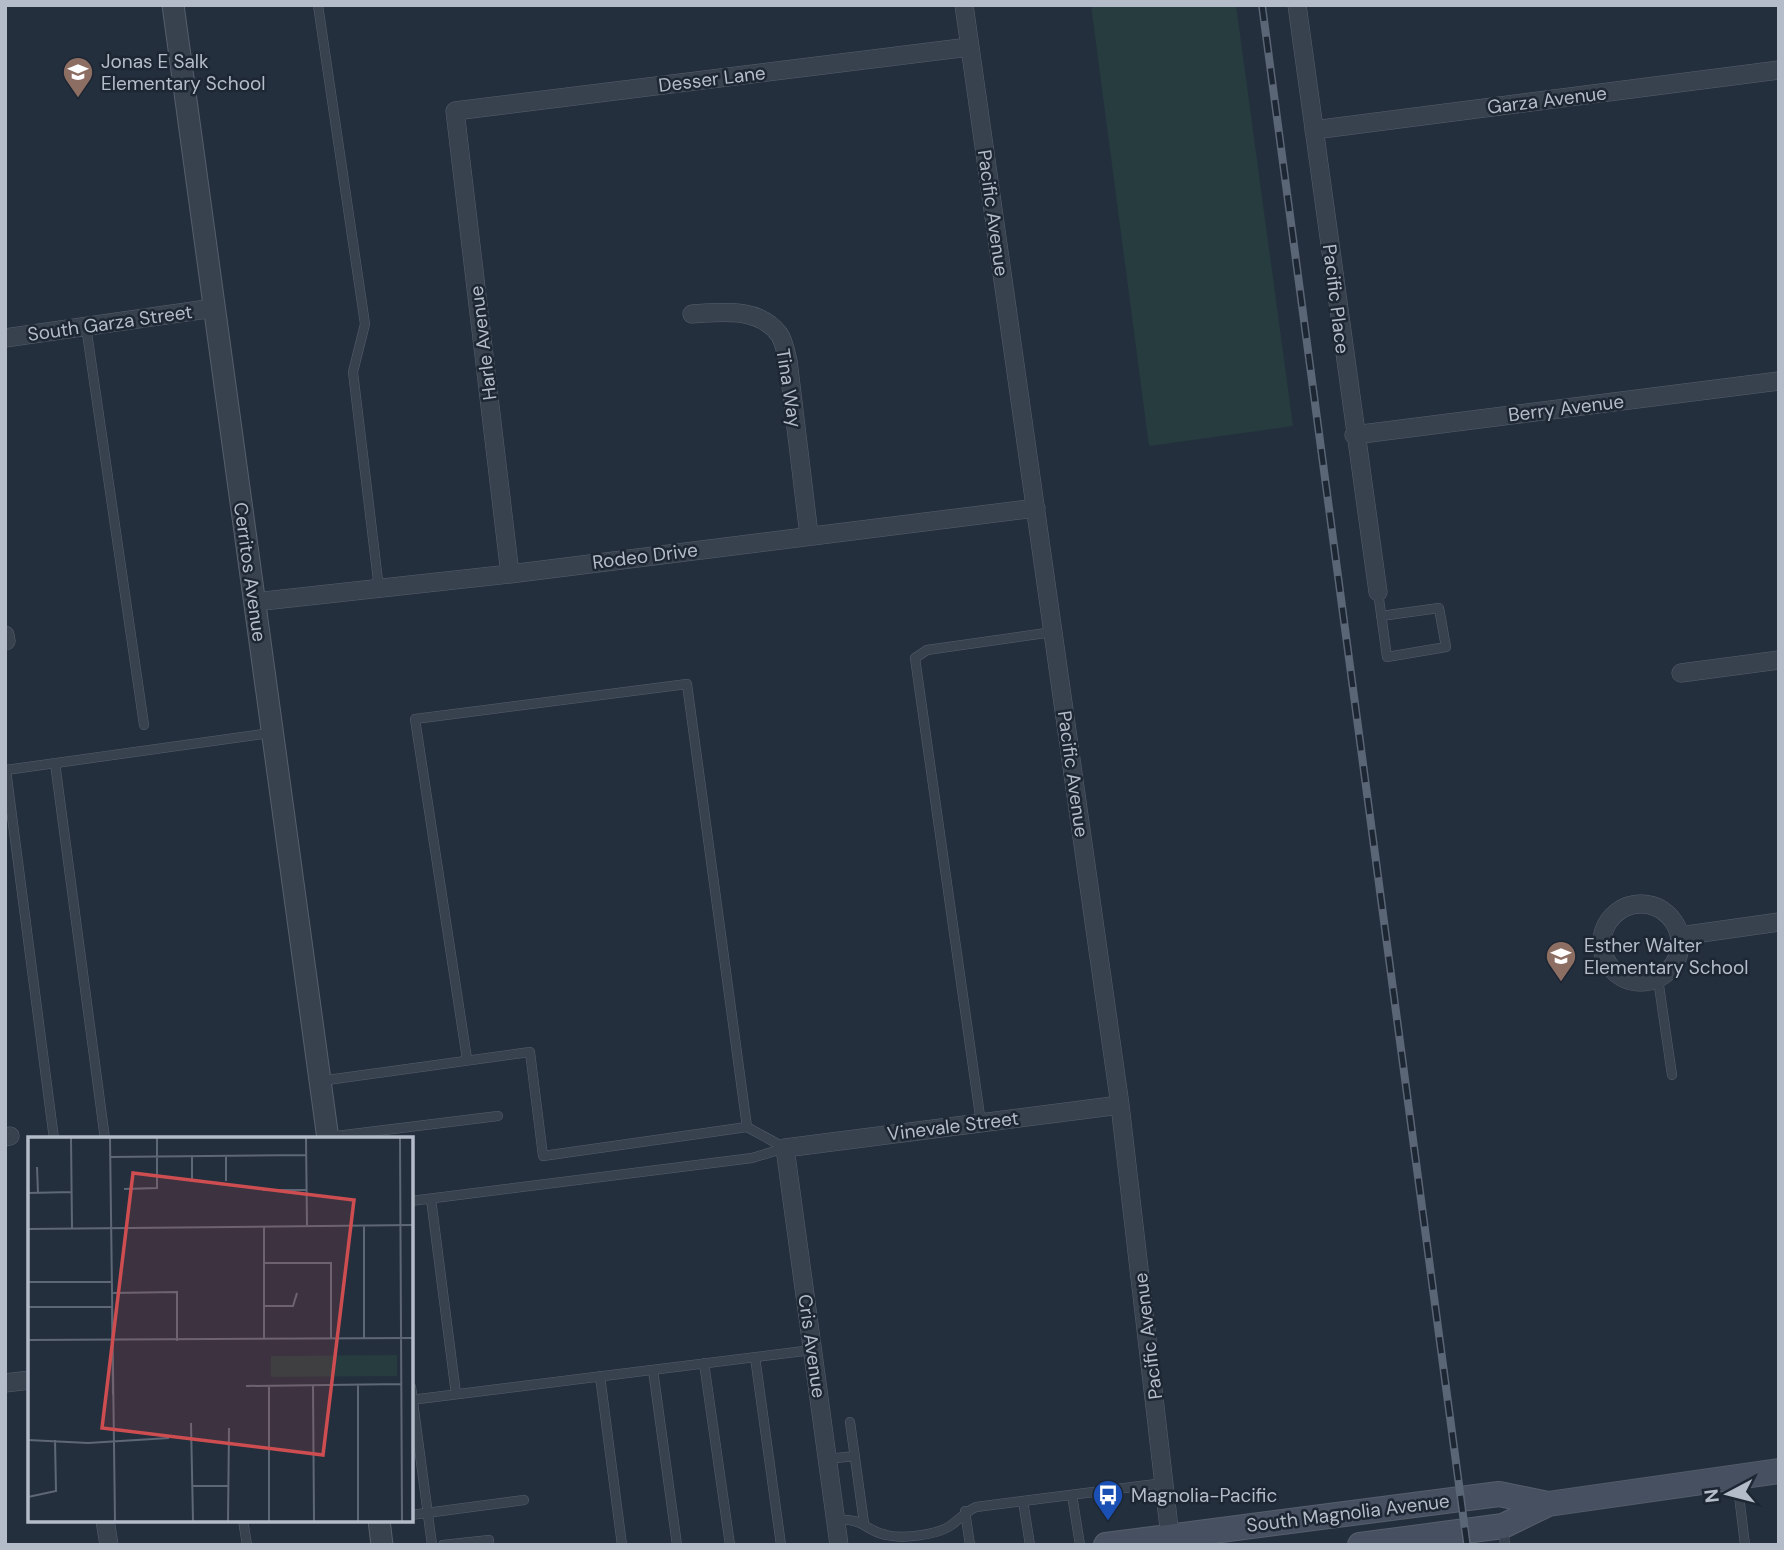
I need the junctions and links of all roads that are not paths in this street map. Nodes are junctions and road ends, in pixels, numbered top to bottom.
1 (173, 5) edge
2 (318, 5) edge
3 (964, 5) edge
4 (1297, 5) edge
5 (969, 47) junction
6 (1779, 71) edge
7 (455, 111) joint
8 (1314, 130) junction
9 (214, 308) junction
10 (692, 314) dead end
11 (86, 326) junction
12 (5, 338) edge
13 (1779, 381) edge
14 (1354, 435) junction
15 (1036, 508) junction
16 (809, 535) junction
17 (510, 574) junction
18 (379, 589) junction
19 (1378, 592) joint
20 (254, 602) junction
21 (1381, 616) junction
22 (1053, 632) junction
23 (5, 635) edge
24 (6, 640) edge
25 (1779, 660) edge
26 (1681, 673) dead end
27 (144, 725) dead end
28 (270, 733) junction
29 (55, 762) junction
30 (1779, 922) edge
31 (1680, 936) junction
32 (1658, 979) junction
33 (467, 1059) junction
34 (1672, 1076) dead end
35 (320, 1081) junction
36 (1120, 1105) junction
37 (498, 1116) dead end
38 (981, 1123) junction
39 (747, 1127) junction
40 (54, 1137) edge
41 (104, 1137) edge
42 (328, 1137) edge
43 (336, 1137) edge
44 (785, 1148) junction
45 (431, 1199) junction
46 (413, 1201) edge
47 (813, 1350) junction
48 (755, 1357) junction
49 (704, 1363) junction
50 (653, 1370) junction
51 (600, 1376) junction
52 (28, 1380) edge
53 (5, 1383) edge
54 (456, 1394) junction
55 (413, 1399) edge
56 (413, 1406) edge
57 (850, 1422) dead end
58 (855, 1456) junction
59 (827, 1459) junction
60 (1779, 1471) edge
61 (1737, 1477) junction
62 (1166, 1482) junction
63 (1072, 1495) junction
64 (523, 1500) dead end
65 (1023, 1501) junction
66 (1548, 1504) junction
67 (965, 1511) junction
68 (428, 1513) junction
69 (413, 1515) edge
70 (836, 1520) junction
71 (106, 1522) edge
72 (243, 1522) edge
73 (379, 1522) edge
74 (864, 1522) junction
75 (927, 1532) junction
76 (1504, 1535) edge
77 (889, 1540) edge
78 (1172, 1540) edge
79 (109, 1545) edge
80 (247, 1545) edge
81 (382, 1545) edge
82 (432, 1545) edge
83 (443, 1545) edge
84 (489, 1545) edge
85 (622, 1545) edge
86 (677, 1545) edge
87 (730, 1545) edge
88 (781, 1545) edge
89 (839, 1545) edge
90 (929, 1545) edge
91 (970, 1545) edge
92 (1030, 1545) edge
93 (1080, 1545) edge
94 (1106, 1545) edge
95 (1360, 1545) edge
96 (1745, 1545) edge

1 - 9 street, Cerritos Avenue
2 - 18 lane
3 - 5 street, Pacific Avenue
4 - 8 street, Pacific Place
5 - 7 street, Desser Lane
5 - 15 street, Pacific Avenue
6 - 8 street, Garza Avenue
7 - 17 street, Harle Avenue
8 - 14 street, Pacific Place
9 - 11 street, South Garza Street
9 - 20 street, Cerritos Avenue
10 - 16 street, Tina Way
11 - 12 street, South Garza Street
11 - 27 lane
13 - 14 street, Berry Avenue
14 - 19 street, Pacific Place
15 - 16 street, Rodeo Drive
15 - 22 street, Pacific Avenue
16 - 17 street, Rodeo Drive
17 - 18 street, Rodeo Drive
18 - 20 street, Rodeo Drive
19 - 21 lane
20 - 28 street, Cerritos Avenue
21 - 21 lane
22 - 36 street, Pacific Avenue
22 - 38 lane
23 - 24 street
25 - 26 street
28 - 29 lane
28 - 35 street, Cerritos Avenue
29 - 40 lane
29 - 41 lane
30 - 31 street
31 - 32 street
31 - 32 street
32 - 34 lane
33 - 35 lane
33 - 39 lane
33 - 39 lane
35 - 42 street, Cerritos Avenue
36 - 38 street, Vinevale Street
36 - 62 street, Pacific Avenue
37 - 43 lane
38 - 44 street, Vinevale Street
39 - 44 lane
44 - 45 lane
44 - 47 street, Cris Avenue
45 - 46 lane
45 - 54 lane
47 - 48 lane
47 - 59 street, Cris Avenue
48 - 49 lane
48 - 88 lane
49 - 50 lane
49 - 87 lane
50 - 51 lane
50 - 86 lane
51 - 54 lane
51 - 85 lane
52 - 53 street
54 - 55 lane
56 - 68 lane
57 - 58 lane
58 - 59 lane
58 - 74 lane
59 - 70 street, Cris Avenue
60 - 61 main road, South Magnolia Avenue
61 - 66 main road, South Magnolia Avenue
61 - 96 lane
62 - 63 lane
62 - 78 street, Pacific Avenue
63 - 65 lane
63 - 93 lane
64 - 68 lane
65 - 67 lane
65 - 92 lane
66 - 76 main road, South Magnolia Avenue
66 - 78 main road, South Magnolia Avenue
67 - 75 lane
67 - 91 lane
68 - 69 lane
68 - 82 lane
70 - 74 lane
70 - 89 street, Cris Avenue
71 - 79 street
72 - 80 lane
73 - 81 street
74 - 77 lane
75 - 77 lane
75 - 90 lane
76 - 95 main road, South Magnolia Avenue
78 - 94 main road, South Magnolia Avenue
83 - 84 lane

